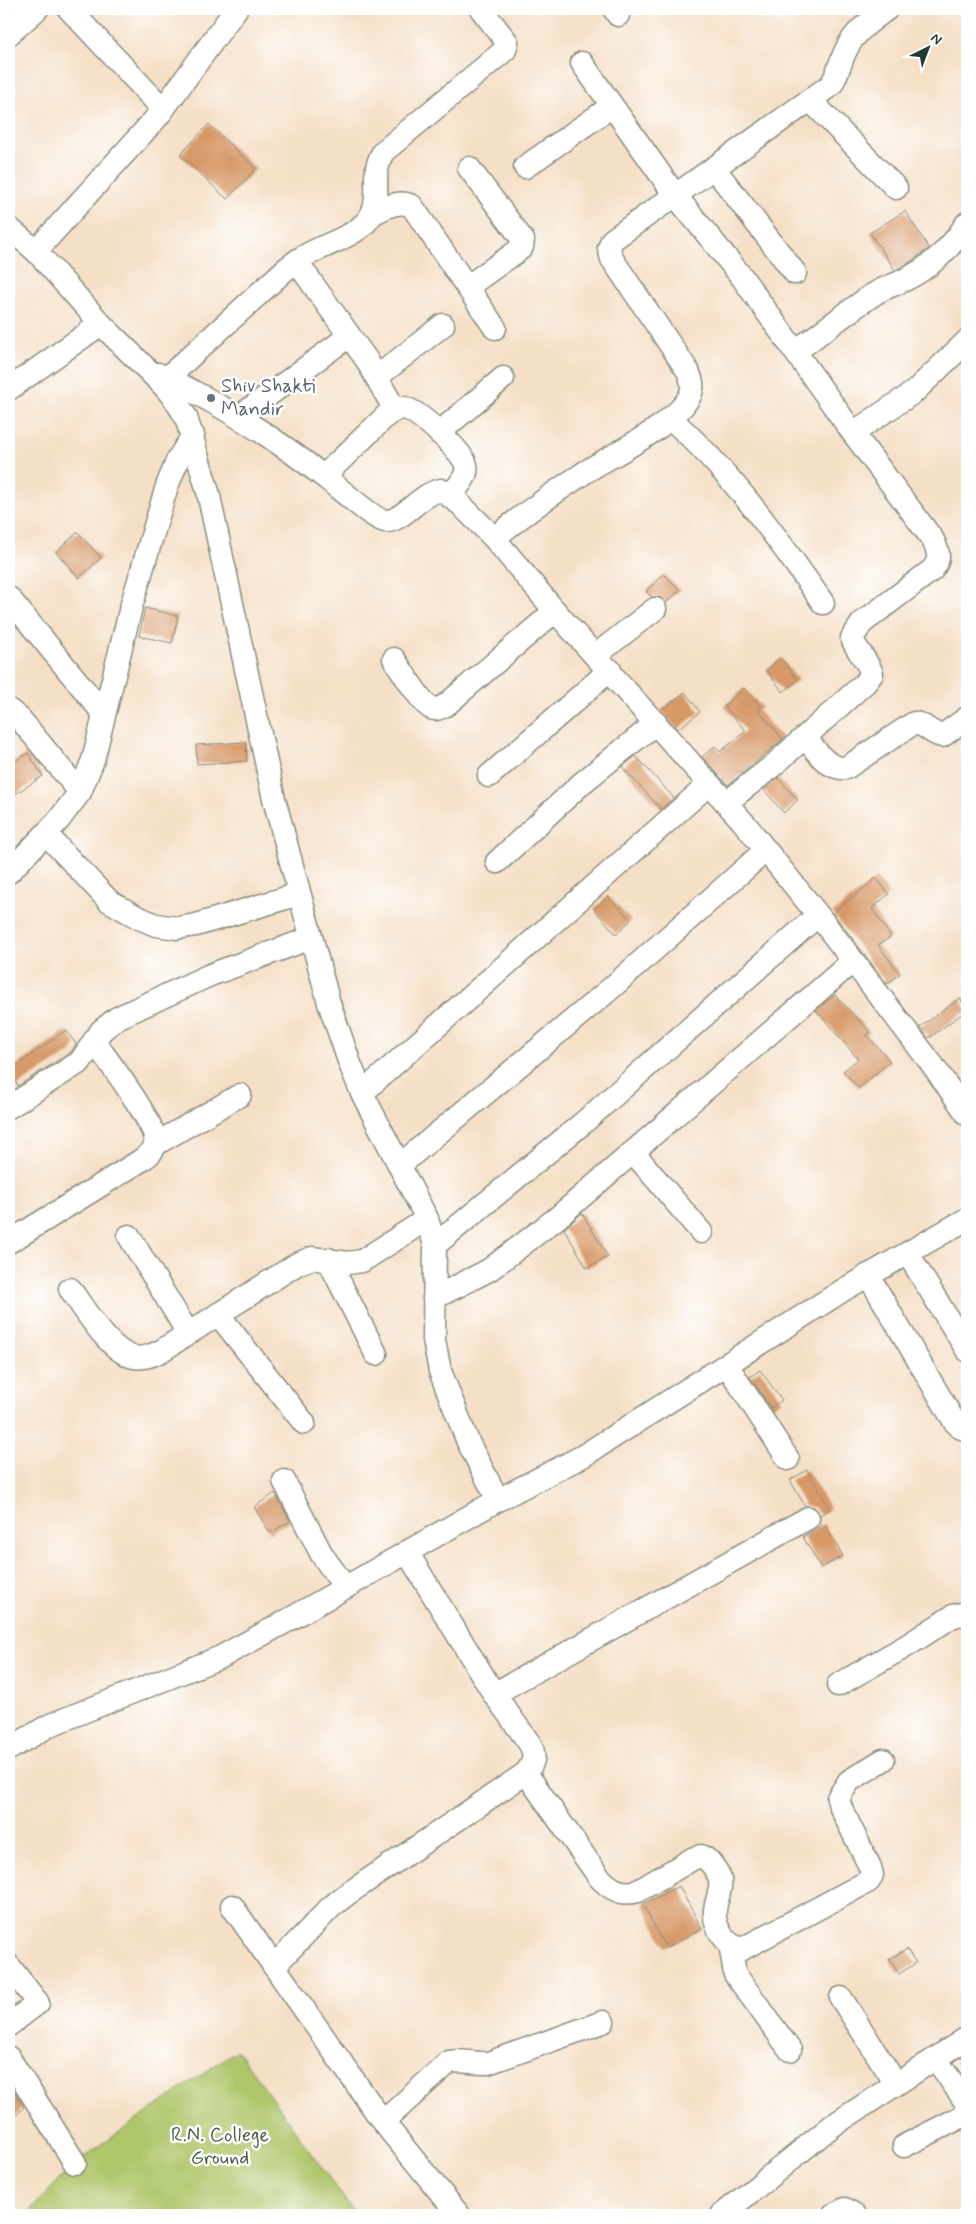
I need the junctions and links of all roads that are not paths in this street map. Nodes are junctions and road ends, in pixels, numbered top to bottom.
1 (36, 9) edge
2 (69, 9) edge
3 (236, 9) edge
4 (481, 9) edge
5 (887, 9) edge
6 (9, 34) edge
7 (582, 63) dead end
8 (810, 100) junction
9 (612, 106) junction
10 (163, 109) junction
11 (524, 167) dead end
12 (469, 168) dead end
13 (714, 168) junction
14 (896, 188) dead end
15 (675, 195) junction
16 (372, 214) junction
17 (967, 223) edge
18 (9, 228) edge
19 (36, 250) junction
20 (296, 262) junction
21 (796, 273) dead end
22 (467, 287) junction
23 (101, 324) junction
24 (443, 325) dead end
25 (495, 328) dead end
26 (349, 336) junction
27 (967, 341) edge
28 (796, 351) junction
29 (146, 368) junction
30 (377, 377) junction
31 (167, 378) junction
32 (503, 378) dead end
33 (9, 388) edge
34 (395, 410) junction
35 (240, 416) junction
36 (670, 418) junction
37 (438, 433) junction
38 (853, 433) junction
39 (193, 435) junction
40 (324, 476) junction
41 (450, 495) junction
42 (494, 538) junction
43 (9, 598) edge
44 (823, 603) dead end
45 (655, 609) dead end
46 (555, 611) junction
47 (394, 659) dead end
48 (603, 662) junction
49 (9, 710) edge
50 (104, 714) junction
51 (967, 718) edge
52 (656, 723) junction
53 (805, 737) junction
54 (490, 776) dead end
55 (709, 784) junction
56 (80, 792) junction
57 (726, 803) junction
58 (46, 834) junction
59 (766, 850) junction
60 (497, 862) dead end
61 (9, 872) edge
62 (299, 894) junction
63 (818, 915) junction
64 (311, 938) junction
65 (853, 961) junction
66 (94, 1041) junction
67 (362, 1093) junction
68 (240, 1095) dead end
69 (9, 1107) edge
70 (967, 1114) edge
71 (156, 1144) junction
72 (632, 1152) junction
73 (400, 1165) junction
74 (428, 1219) junction
75 (967, 1219) edge
76 (702, 1232) dead end
77 (129, 1236) dead end
78 (9, 1242) edge
79 (435, 1245) junction
80 (908, 1254) junction
81 (328, 1259) junction
82 (868, 1275) junction
83 (70, 1289) dead end
84 (434, 1298) junction
85 (218, 1314) junction
86 (188, 1333) junction
87 (967, 1350) edge
88 (376, 1354) dead end
89 (727, 1365) junction
90 (304, 1423) dead end
91 (967, 1429) edge
92 (788, 1459) dead end
93 (284, 1481) dead end
94 (498, 1500) junction
95 (808, 1518) dead end
96 (407, 1552) junction
97 (345, 1587) junction
98 (967, 1616) edge
99 (838, 1685) dead end
100 (494, 1694) junction
101 (9, 1749) edge
102 (882, 1760) dead end
103 (526, 1773) junction
104 (232, 1906) dead end
105 (730, 1944) junction
106 (9, 1966) edge
107 (274, 1966) junction
108 (841, 1998) dead end
109 (603, 2022) dead end
110 (9, 2025) edge
111 (967, 2038) edge
112 (790, 2050) dead end
113 (9, 2058) edge
114 (936, 2059) junction
115 (896, 2084) junction
116 (967, 2104) edge
117 (967, 2114) edge
118 (383, 2122) junction
119 (904, 2146) dead end
120 (75, 2163) dead end
121 (459, 2215) edge
122 (722, 2215) edge
123 (833, 2215) edge
124 (855, 2215) edge

1 - 6 street
2 - 10 street
3 - 10 street
4 - 16 street
5 - 8 street
7 - 9 street
8 - 13 street
8 - 14 street
9 - 11 street
9 - 15 street
10 - 19 street
12 - 22 street
13 - 15 street
13 - 21 street
15 - 28 street
15 - 36 street
16 - 20 street
16 - 22 street
17 - 28 street
18 - 19 street
19 - 23 street
20 - 26 street
20 - 31 street
22 - 25 street
23 - 29 street
23 - 33 street
24 - 30 street
26 - 30 street
26 - 35 street
27 - 38 street
28 - 38 street
29 - 31 street
29 - 39 street
30 - 34 street
31 - 35 street
32 - 37 street
34 - 37 street
34 - 40 street
35 - 40 street
36 - 42 street
36 - 44 street
37 - 41 street
38 - 53 street
39 - 50 street
39 - 62 street
40 - 41 street
41 - 42 street
42 - 46 street
43 - 50 street
45 - 48 street
46 - 47 street
46 - 48 street
48 - 52 street
48 - 54 street
49 - 56 street
50 - 56 street
51 - 53 street
52 - 55 street
52 - 60 street
53 - 57 street
55 - 57 street
55 - 67 street
56 - 58 street
57 - 59 street
58 - 61 street
58 - 62 street
59 - 63 street
59 - 73 street
62 - 64 street
63 - 65 street
63 - 79 street
64 - 66 street
64 - 67 street
65 - 70 street
65 - 72 street
66 - 69 street
66 - 71 street
67 - 73 street
68 - 71 street
71 - 78 street
72 - 76 street
72 - 84 street
73 - 74 street
74 - 79 street
74 - 81 street
75 - 80 street
77 - 86 street
79 - 84 street
80 - 82 street
80 - 87 street
81 - 85 street
81 - 88 street
82 - 89 street
82 - 91 street
83 - 86 street
84 - 94 street
85 - 86 street
85 - 90 street
89 - 92 street
89 - 94 street
93 - 97 street
94 - 96 street
95 - 100 street
96 - 97 street
96 - 100 street
97 - 101 street
98 - 99 street
100 - 103 street
102 - 105 street
103 - 105 street
103 - 107 street
104 - 107 street
105 - 112 street
106 - 110 street
107 - 118 street
108 - 115 street
109 - 118 street
111 - 114 street
113 - 120 street
114 - 115 street
114 - 116 street
115 - 122 street
117 - 119 street
118 - 121 street
123 - 124 street

